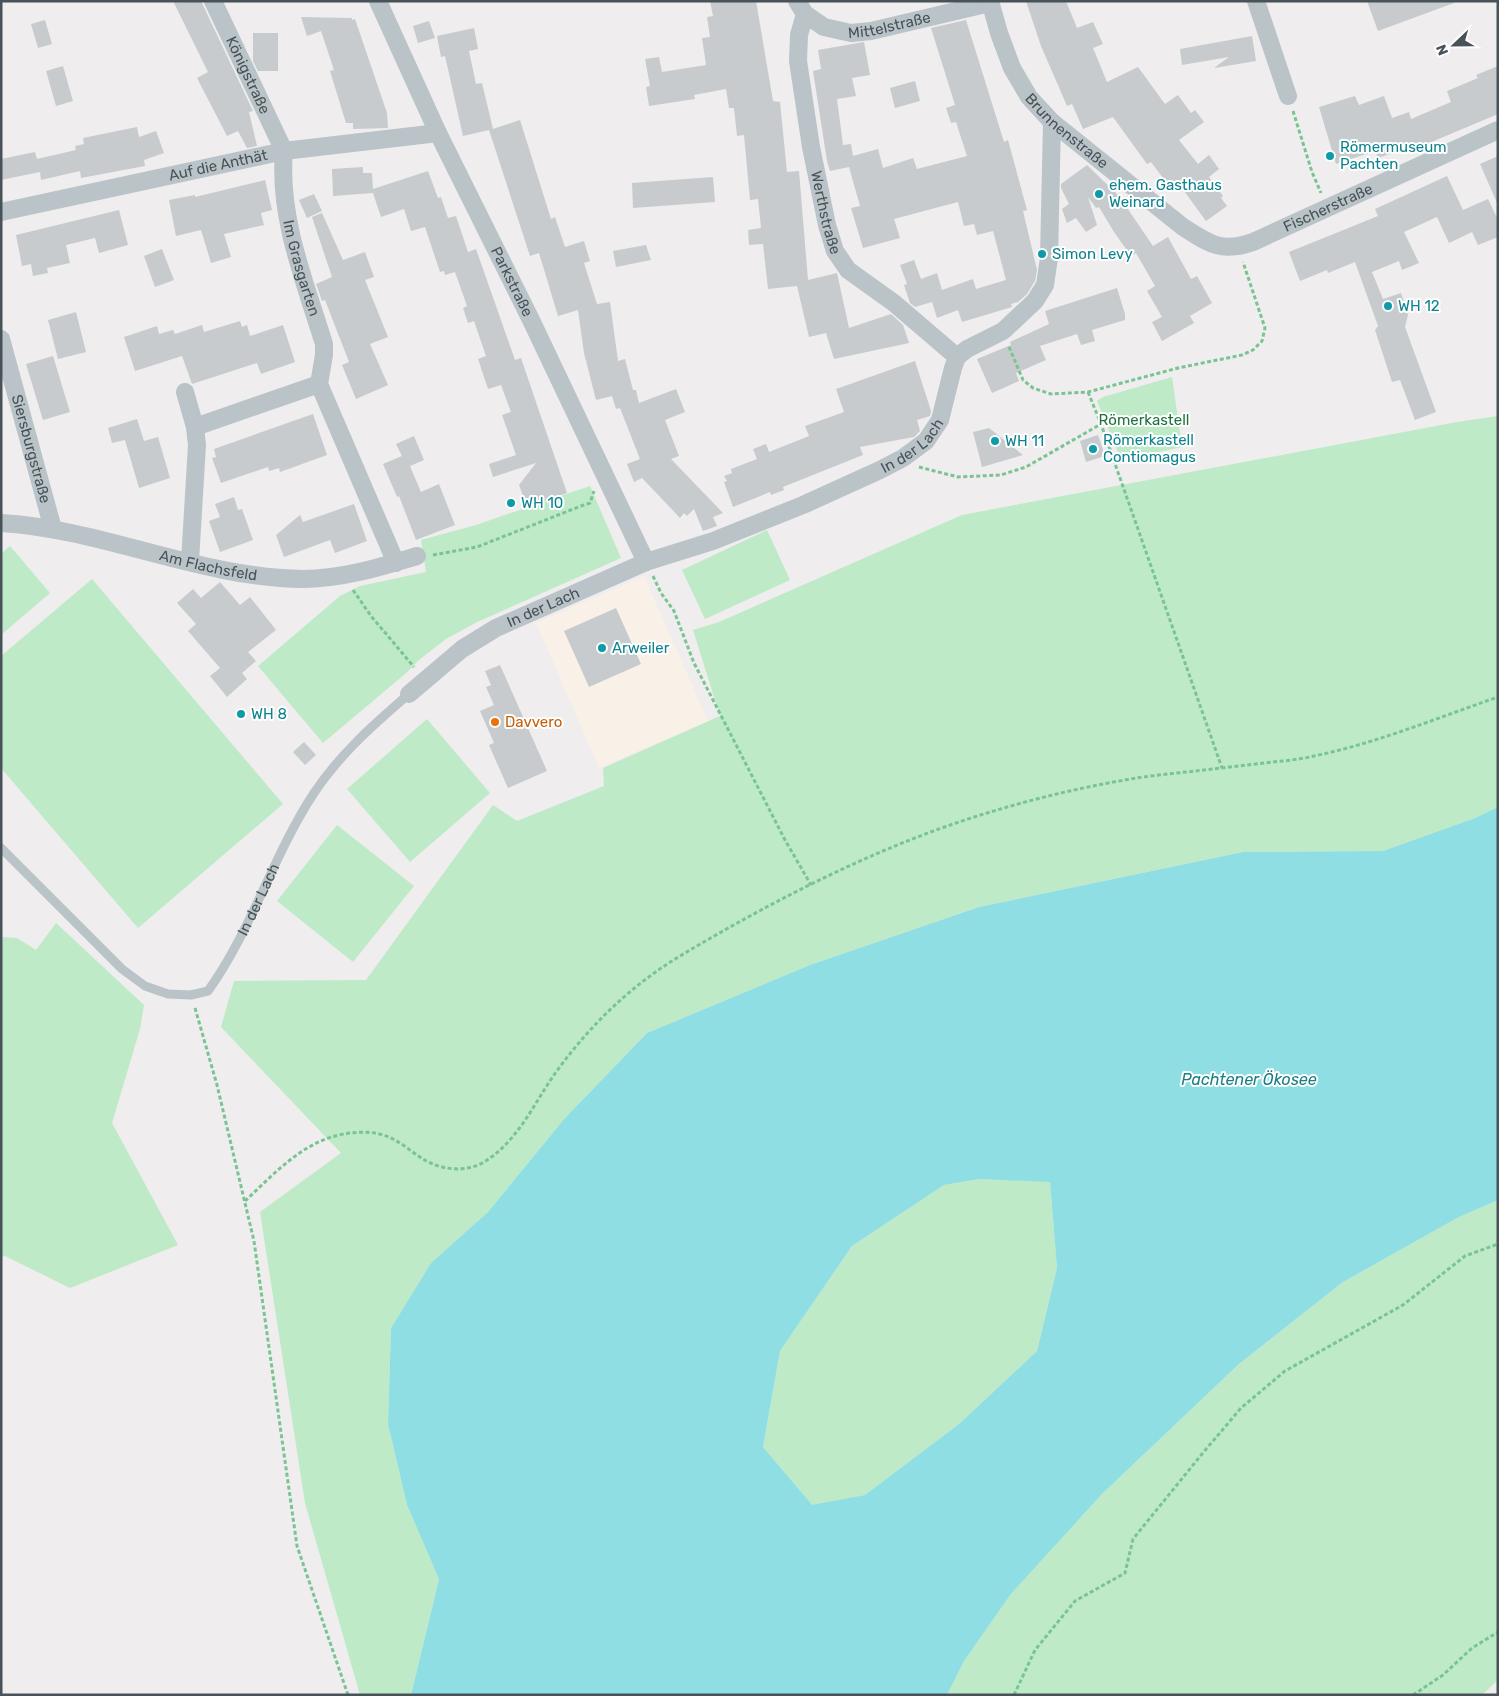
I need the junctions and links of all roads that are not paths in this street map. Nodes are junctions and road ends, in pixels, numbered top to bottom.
1 (213, 1) edge
2 (378, 1) edge
3 (1256, 1) edge
4 (990, 2) edge
5 (801, 8) edge
6 (1288, 96) road end
7 (1052, 122) junction
8 (1498, 130) edge
9 (438, 133) junction
10 (284, 151) junction
11 (1, 212) edge
12 (1239, 247) joint
13 (1, 338) edge
14 (957, 357) junction
15 (319, 384) junction
16 (185, 392) dead end
17 (195, 427) junction
18 (1, 524) edge
19 (53, 530) junction
20 (417, 556) road end
21 (190, 562) junction
22 (646, 562) junction
23 (396, 563) junction
24 (409, 694) joint
25 (1, 848) edge

1 - 10 street, Königstraße
2 - 9 street, Parkstraße
3 - 6 street
4 - 5 street, Mittelstraße
4 - 7 street, Brunnenstraße
5 - 14 street, Werthstraße
7 - 12 street, Brunnenstraße
7 - 14 street
8 - 12 street, Fischerstraße
9 - 10 street, Auf die Anthät
9 - 22 street, Parkstraße
10 - 11 street, Auf die Anthät
10 - 15 street, Im Grasgarten
13 - 19 street, Siersburgstraße
14 - 22 street, In der Lach
15 - 17 street
15 - 23 street
16 - 17 street
17 - 21 street
18 - 19 street, Am Flachsfeld
19 - 21 street, Am Flachsfeld
20 - 23 street, Am Flachsfeld
21 - 23 street, Am Flachsfeld
22 - 24 street, In der Lach
24 - 25 lane, In der Lach

